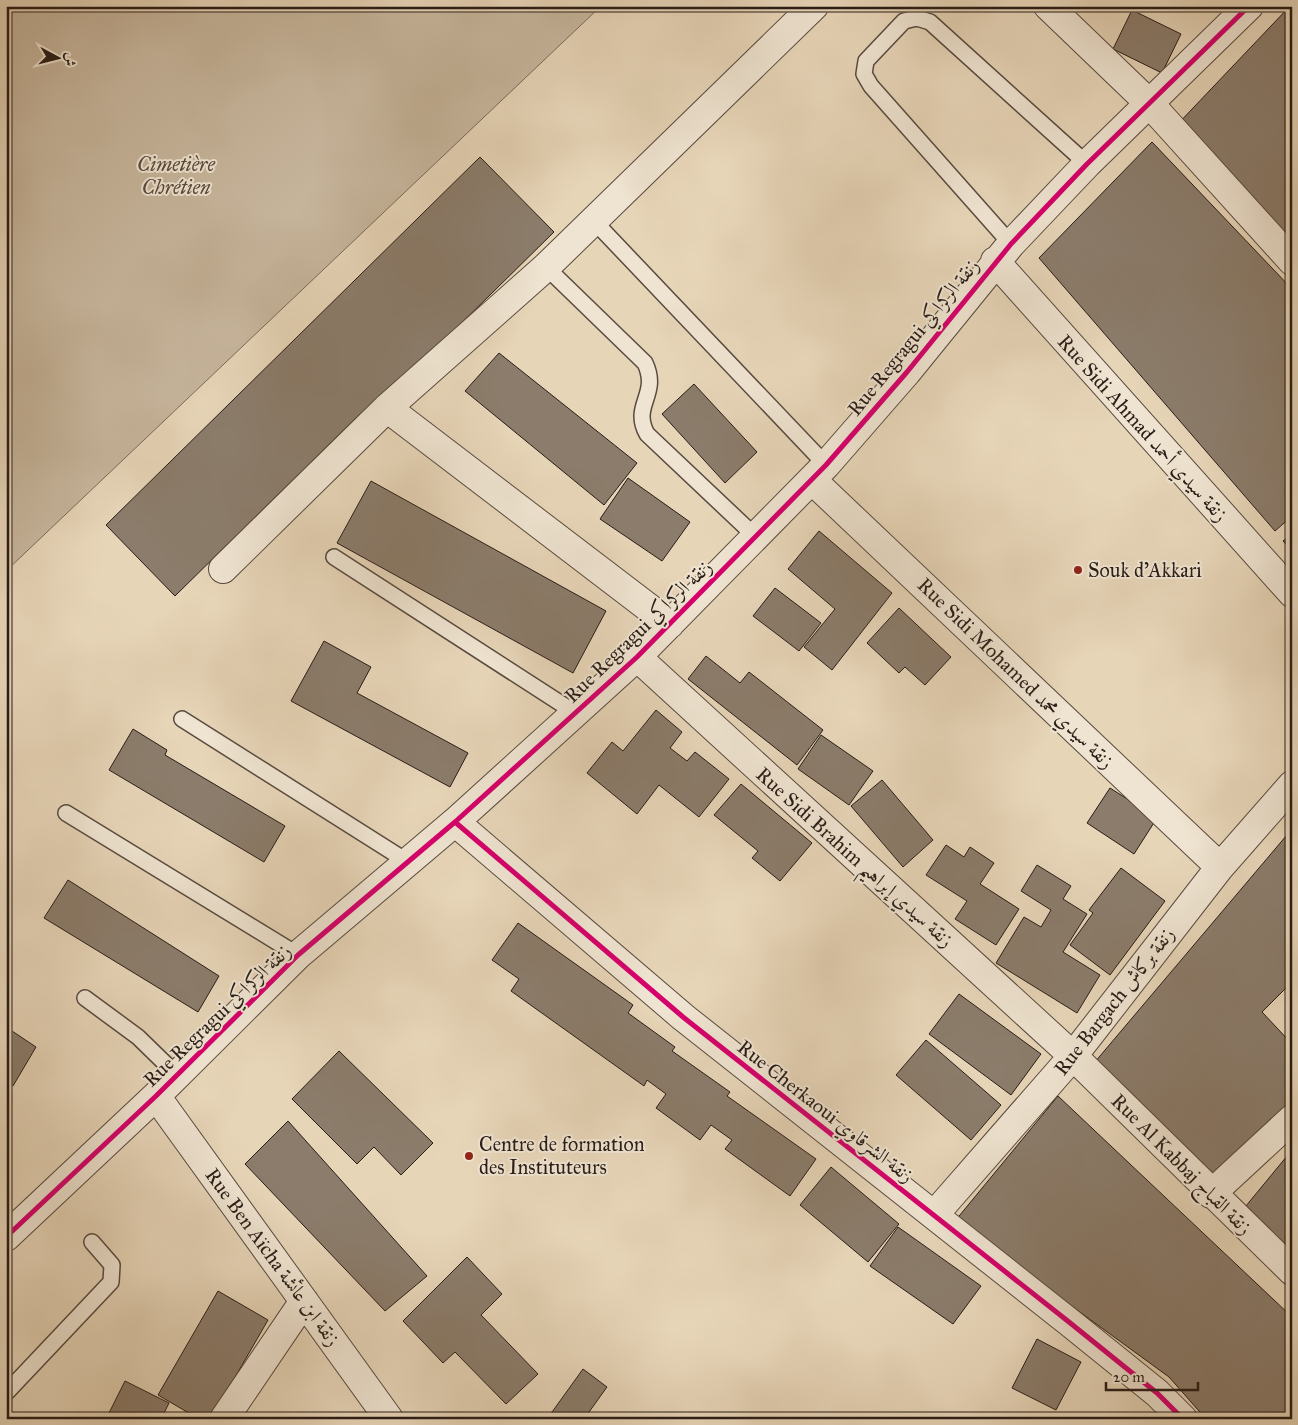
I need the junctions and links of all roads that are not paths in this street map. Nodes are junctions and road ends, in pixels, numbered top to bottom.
1 (814, 6) edge
2 (1048, 6) edge
3 (1249, 6) edge
4 (1149, 103) junction
5 (1087, 164) junction
6 (593, 220) junction
7 (1003, 252) junction
8 (1292, 261) edge
9 (546, 266) junction
10 (387, 408) junction
11 (819, 472) junction
12 (756, 537) junction
13 (334, 557) dead end
14 (223, 570) dead end
15 (1292, 593) edge
16 (670, 624) junction
17 (637, 657) junction
18 (574, 712) junction
19 (182, 719) dead end
20 (1292, 785) edge
21 (66, 813) dead end
22 (455, 822) junction
23 (408, 862) junction
24 (1220, 867) junction
25 (298, 955) junction
26 (85, 998) dead end
27 (1073, 1056) junction
28 (177, 1075) junction
29 (156, 1096) junction
30 (1292, 1119) edge
31 (1211, 1194) junction
32 (934, 1215) junction
33 (6, 1237) edge
34 (92, 1242) dead end
35 (1292, 1272) edge
36 (304, 1300) junction
37 (6, 1393) edge
38 (224, 1419) edge
39 (389, 1419) edge
40 (1183, 1419) edge

1 - 6 street
2 - 4 street
3 - 4 street, Rue Regragui زنقة الركراكي
4 - 5 street, Rue Regragui زنقة الركراكي
4 - 8 street
5 - 7 street, Rue Regragui زنقة الركراكي
5 - 7 lane
6 - 9 street
6 - 11 lane
7 - 11 street, Rue Regragui زنقة الركراكي
7 - 15 street, Rue Sidi Ahmad زنقة سيدي أحمد
9 - 10 street
9 - 12 lane
10 - 14 street
10 - 16 street
11 - 12 street, Rue Regragui زنقة الركراكي
11 - 24 street, Rue Sidi Mohamed زنقة سيدي محمد
12 - 16 street, Rue Regragui زنقة الركراكي
13 - 18 lane
16 - 17 street, Rue Regragui زنقة الركراكي
17 - 18 street, Rue Regragui زنقة الركراكي
17 - 27 street, Rue Sidi Brahim زنقة سيدي إبراهيم
18 - 22 street, Rue Regragui زنقة الركراكي
19 - 23 lane
20 - 24 street, Rue Bargach زنقة بركاش
21 - 25 lane
22 - 23 street, Rue Regragui زنقة الركراكي
22 - 32 street, Rue Cherkaoui زنقة الشرقاوي
23 - 25 street, Rue Regragui زنقة الركراكي
24 - 27 street, Rue Bargach زنقة بركاش
25 - 28 street, Rue Regragui زنقة الركراكي
26 - 28 lane
27 - 31 street, Rue Al Kabbaj زنقة القباج
27 - 32 street, Rue Bargach زنقة بركاش
28 - 29 street, Rue Regragui زنقة الركراكي
29 - 33 street, Rue Regragui زنقة الركراكي
29 - 36 street, Rue Ben Aïcha زنقة ابن عائشة
30 - 31 street
31 - 35 street, Rue Al Kabbaj زنقة القباج
32 - 40 street, Rue Cherkaoui زنقة الشرقاوي
34 - 37 lane
36 - 38 street
36 - 39 street, Rue Ben Aïcha زنقة ابن عائشة

